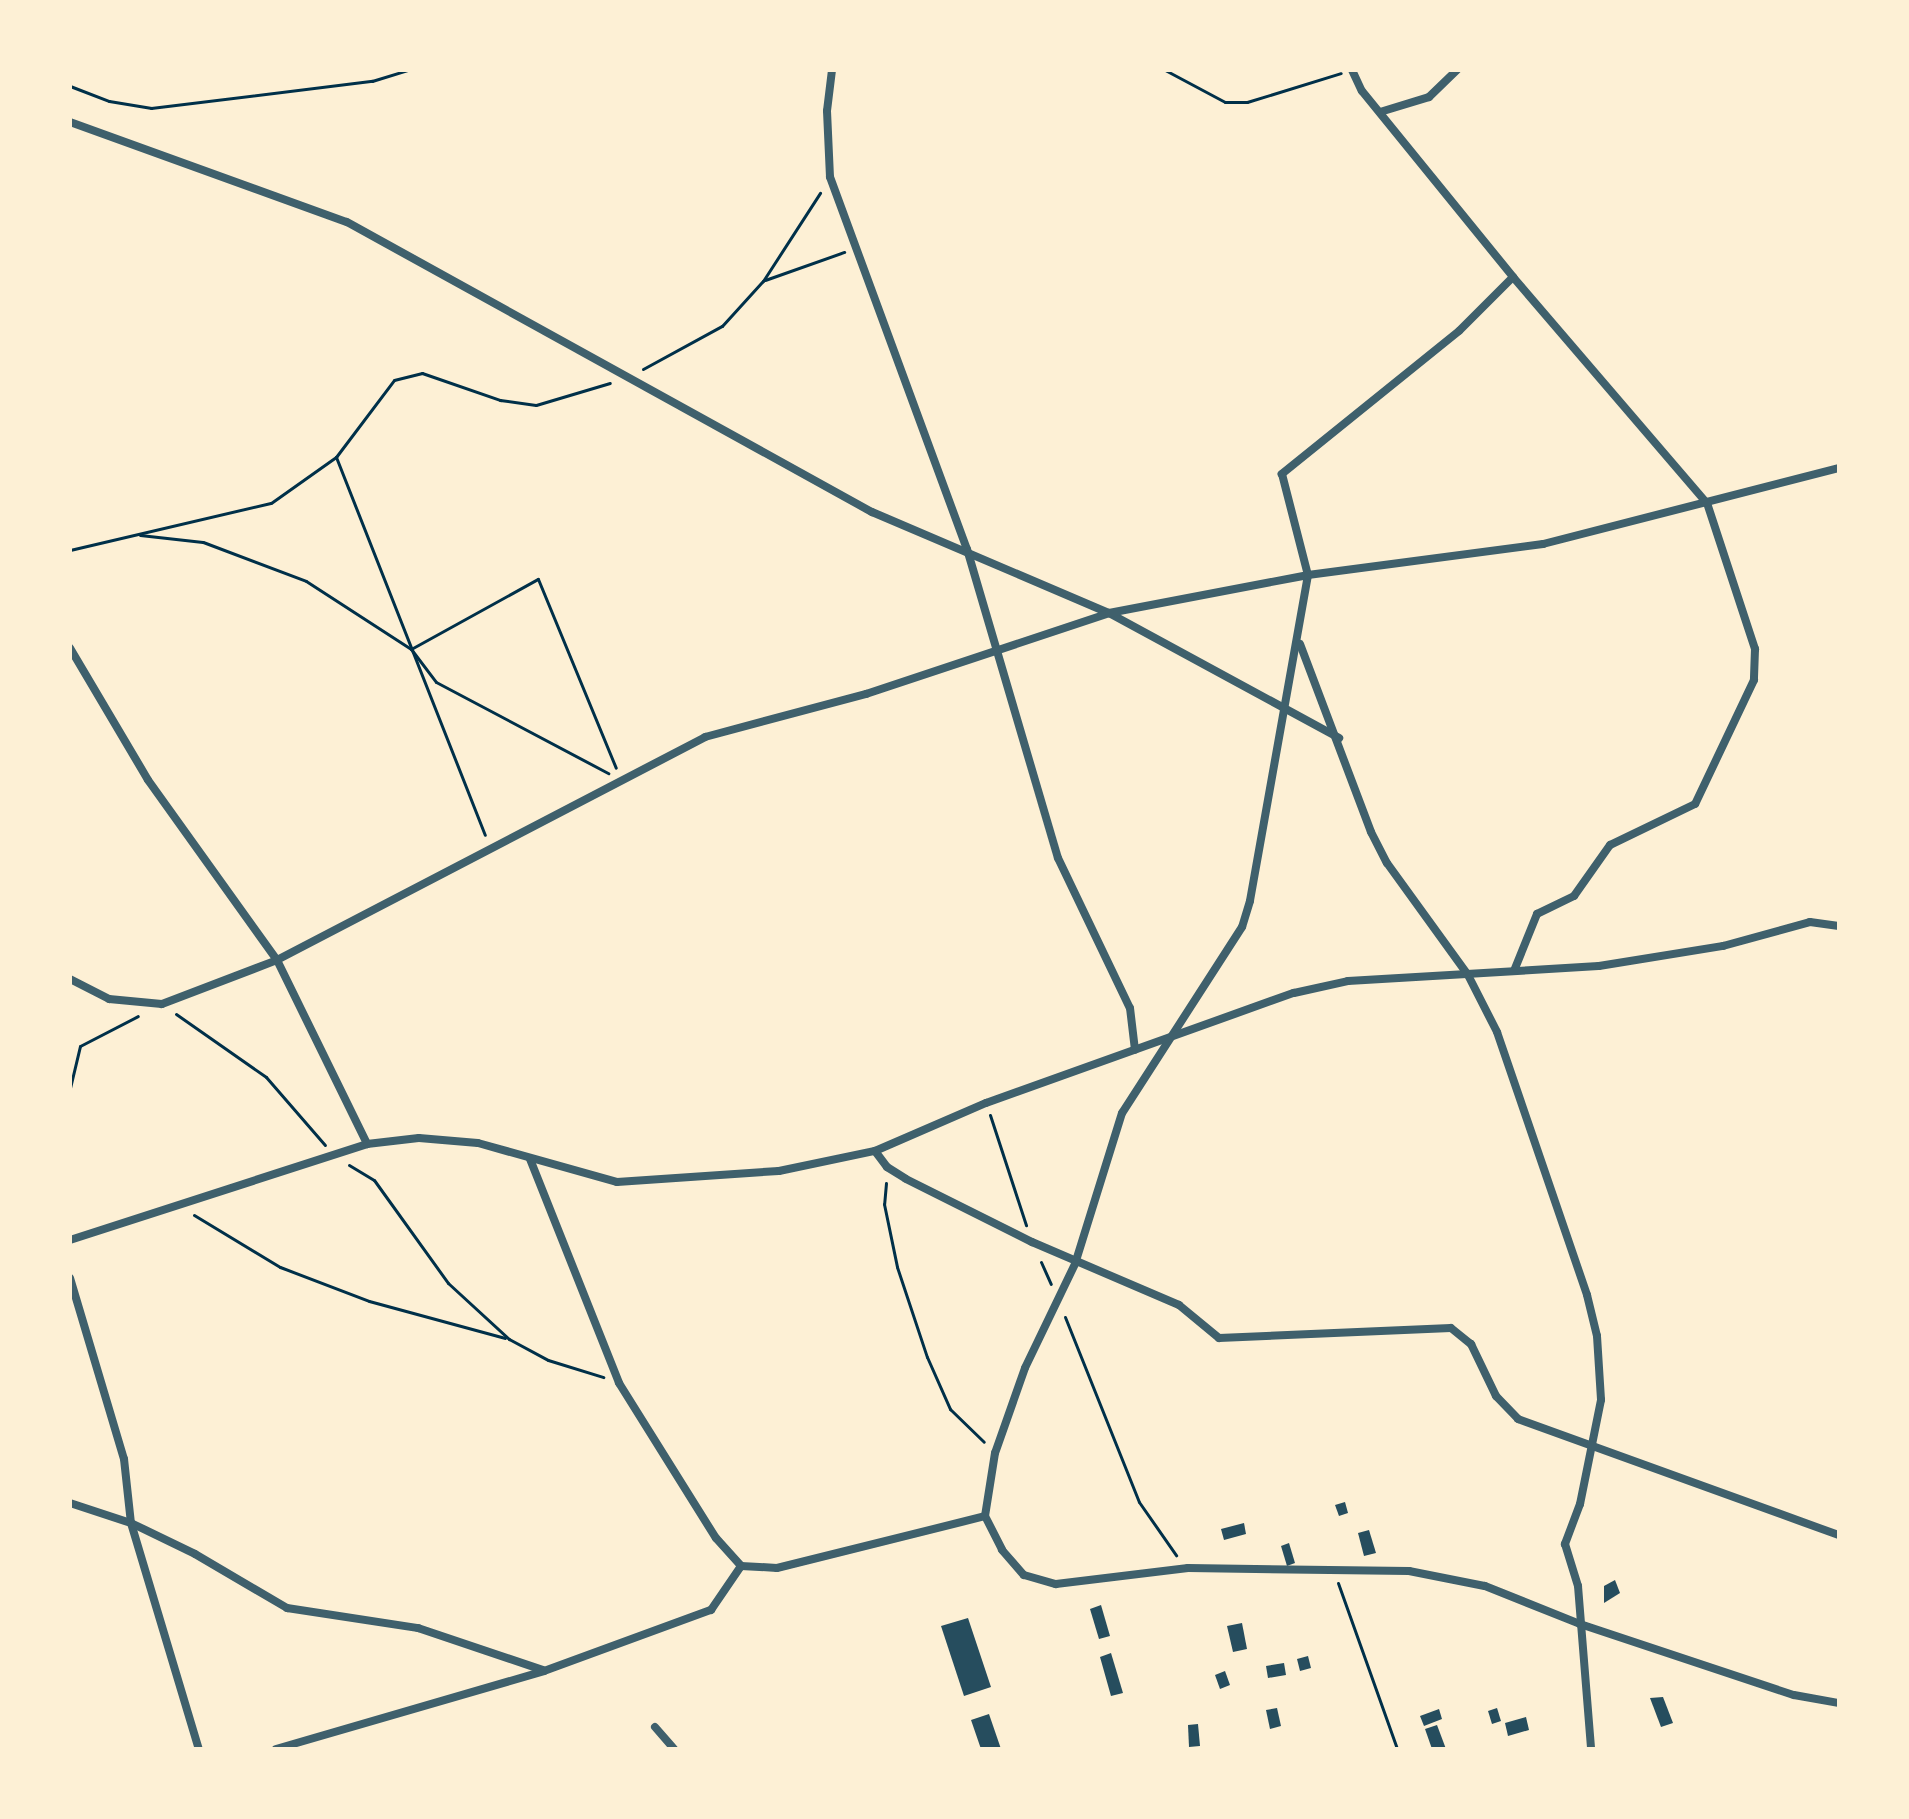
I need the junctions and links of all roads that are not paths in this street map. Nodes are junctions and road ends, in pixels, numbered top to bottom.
1 (832, 70) edge
2 (1350, 70) edge
3 (1457, 70) edge
4 (1380, 112) junction
5 (70, 122) edge
6 (1513, 277) junction
7 (1839, 468) edge
8 (1707, 503) junction
9 (967, 549) junction
10 (1308, 575) junction
11 (1109, 613) junction
12 (1299, 643) junction
13 (70, 648) edge
14 (996, 652) junction
15 (1284, 706) junction
16 (1339, 738) junction
17 (1839, 926) edge
18 (277, 960) junction
19 (1514, 971) junction
20 (1468, 975) junction
21 (70, 979) edge
22 (1175, 1036) junction
23 (1135, 1050) junction
24 (367, 1144) junction
25 (875, 1151) junction
26 (530, 1159) junction
27 (70, 1240) edge
28 (1075, 1264) junction
29 (70, 1278) edge
30 (1591, 1443) junction
31 (70, 1503) edge
32 (985, 1516) junction
33 (131, 1523) junction
34 (1839, 1535) edge
35 (741, 1566) junction
36 (1580, 1624) junction
37 (544, 1671) junction
38 (1839, 1703) edge
39 (655, 1727) dead end
40 (199, 1749) edge
41 (276, 1749) edge
42 (674, 1749) edge
43 (1591, 1749) edge

1 - 9 street
2 - 4 street
3 - 4 street
4 - 6 street
5 - 9 street
6 - 8 street
6 - 10 street
7 - 8 street
8 - 10 street
8 - 19 street
9 - 11 street
9 - 14 street
10 - 11 street
10 - 12 street
11 - 14 street
11 - 15 street
12 - 15 street
12 - 16 street
13 - 18 street
14 - 18 street
14 - 23 street
15 - 16 street
15 - 22 street
16 - 20 street
17 - 19 street
18 - 21 street
18 - 24 street
19 - 20 street
20 - 22 street
20 - 30 street
22 - 23 street
22 - 28 street
23 - 25 street
24 - 26 street
24 - 27 street
25 - 26 street
25 - 28 street
26 - 35 street
28 - 30 street
28 - 32 street
29 - 33 street
30 - 34 street
30 - 36 street
31 - 33 street
32 - 35 street
32 - 36 street
33 - 37 street
33 - 40 street
35 - 37 street
36 - 38 street
36 - 43 street
37 - 41 street
39 - 42 street

